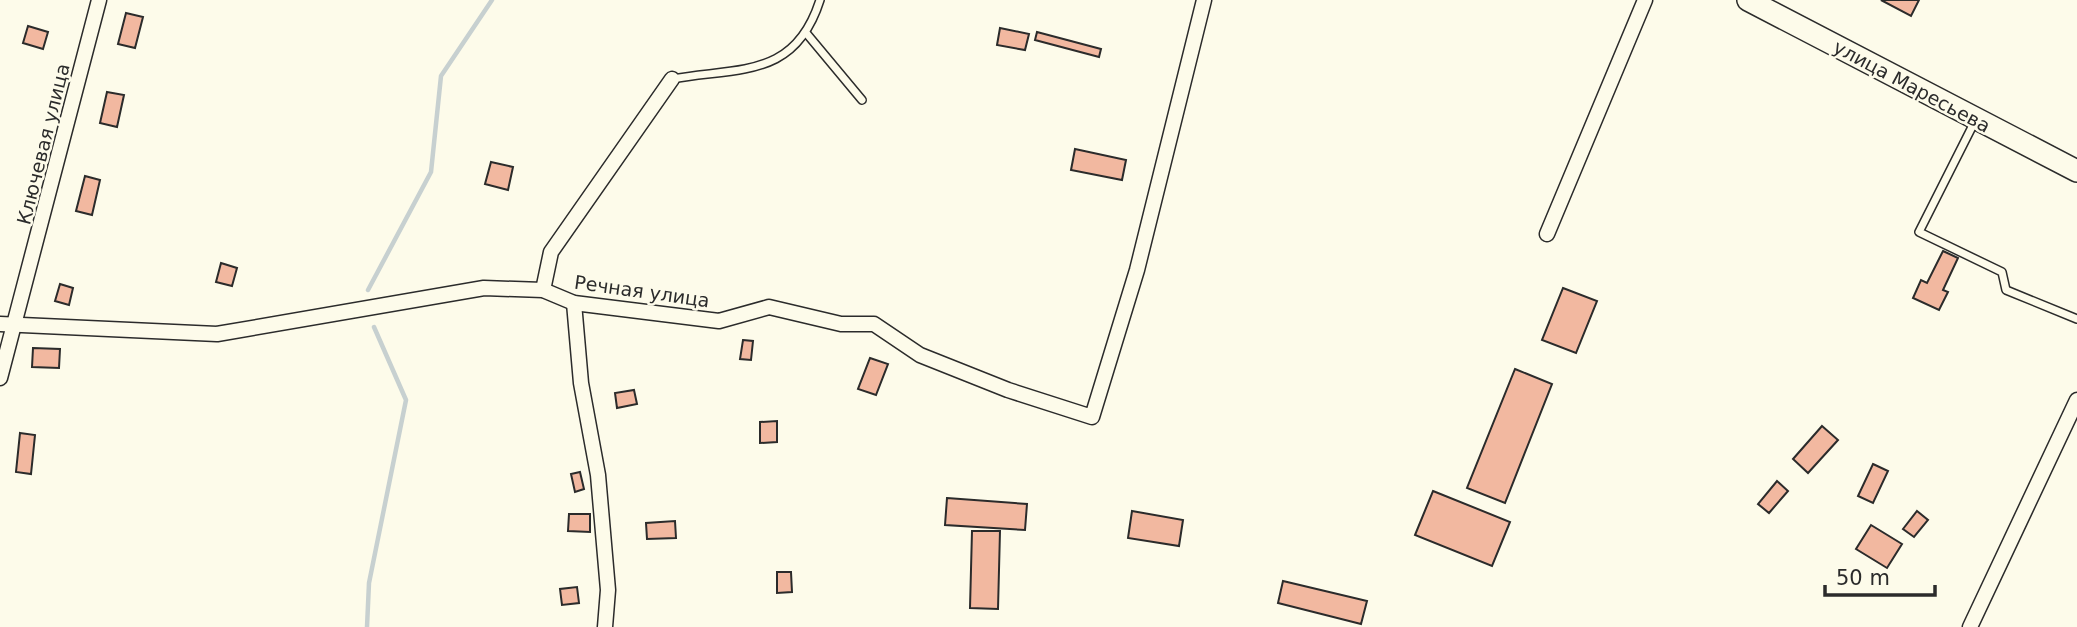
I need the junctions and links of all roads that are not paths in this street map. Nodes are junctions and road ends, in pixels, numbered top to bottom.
1 (99, 0) edge
2 (820, 0) edge
3 (1204, 0) edge
4 (1645, 0) edge
5 (1748, 0) edge
6 (807, 34) junction
7 (672, 79) joint
8 (862, 100) dead end
9 (1975, 120) junction
10 (2077, 171) edge
11 (1547, 234) dead end
12 (543, 290) junction
13 (574, 303) junction
14 (2077, 319) edge
15 (0, 324) edge
16 (16, 325) junction
17 (0, 378) edge
18 (2077, 400) edge
19 (605, 627) edge
20 (1970, 627) edge

1 - 16 street, Ключевая улица
2 - 6 lane
3 - 13 street, Речная улица
4 - 11 street
5 - 9 main road, улица Маресьева
6 - 7 lane
6 - 8 lane
7 - 12 street
9 - 10 main road, улица Маресьева
9 - 14 lane
12 - 13 street, Речная улица
12 - 16 street, Речная улица
13 - 19 street
15 - 16 street, Речная улица
16 - 17 street, Ключевая улица
18 - 20 street

